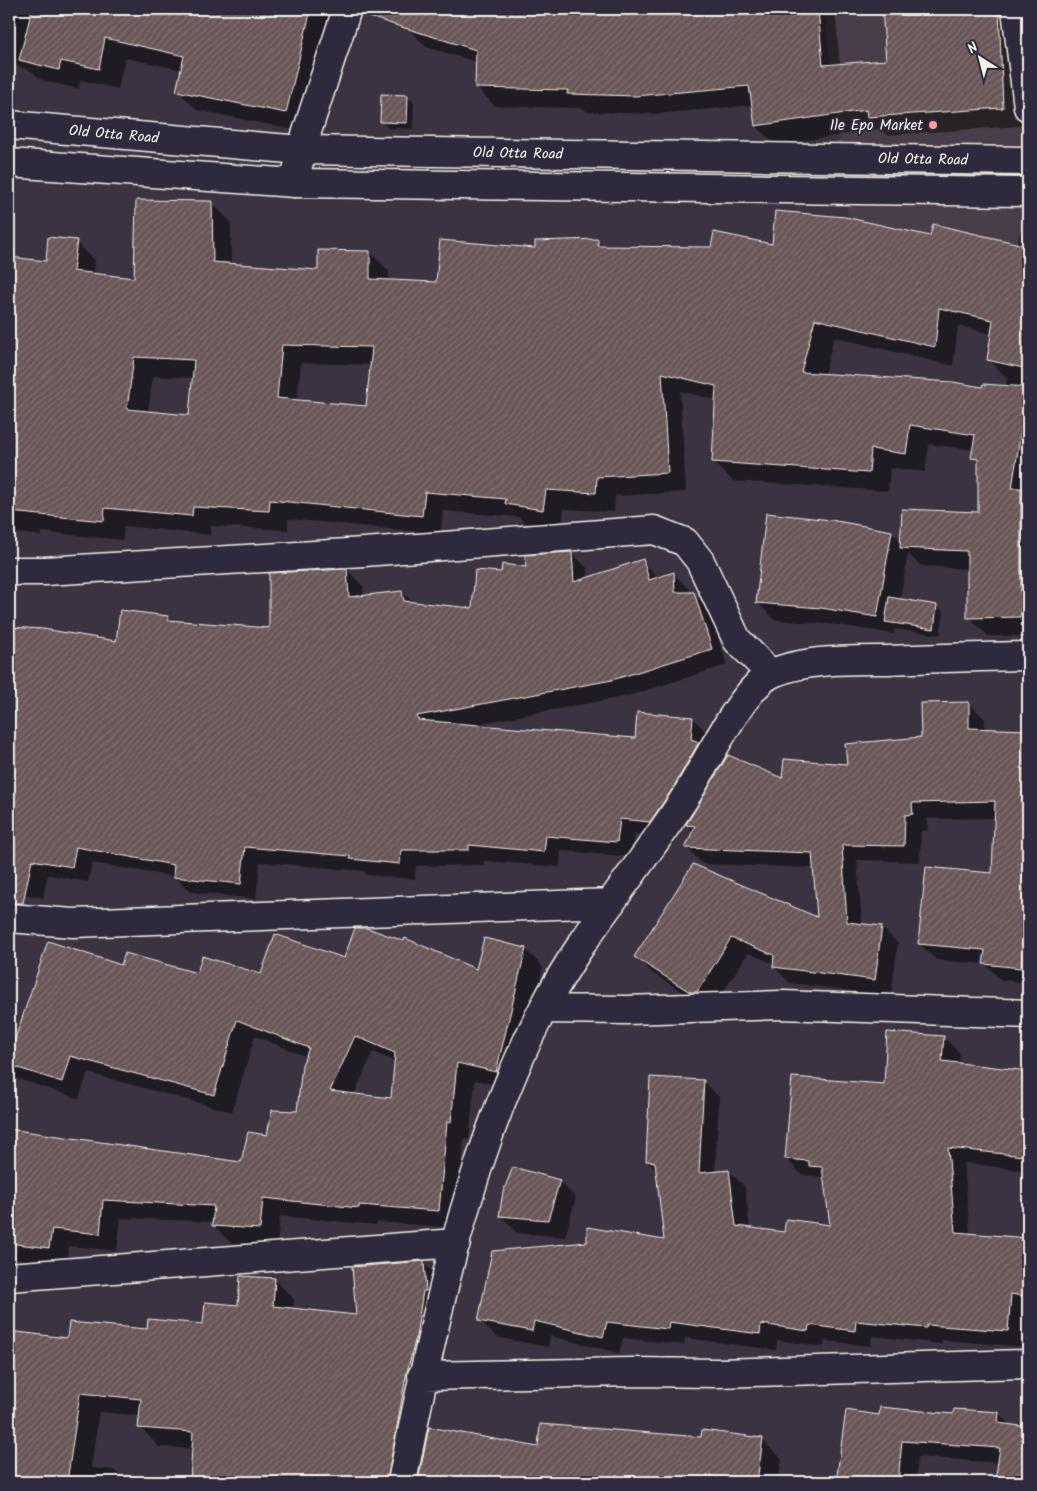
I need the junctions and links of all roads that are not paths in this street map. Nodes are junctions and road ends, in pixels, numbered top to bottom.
1 (347, 9) edge
2 (1016, 9) edge
3 (1028, 107) edge
4 (9, 125) edge
5 (301, 150) junction
6 (1028, 161) edge
7 (9, 163) edge
8 (295, 183) junction
9 (1028, 192) edge
10 (9, 570) edge
11 (1028, 656) edge
12 (771, 674) junction
13 (611, 903) junction
14 (9, 918) edge
15 (543, 1009) junction
16 (1028, 1014) edge
17 (456, 1243) junction
18 (9, 1277) edge
19 (1028, 1364) edge
20 (422, 1376) junction
21 (402, 1482) edge

1 - 5 street
2 - 3 street
4 - 5 street, Old Otta Road
5 - 6 street, Old Otta Road
5 - 8 street
7 - 8 street
8 - 9 street
10 - 12 street
11 - 12 street
12 - 13 street
13 - 14 street
13 - 15 street
15 - 16 street
15 - 17 street
17 - 18 street
17 - 20 street
19 - 20 street
20 - 21 street

